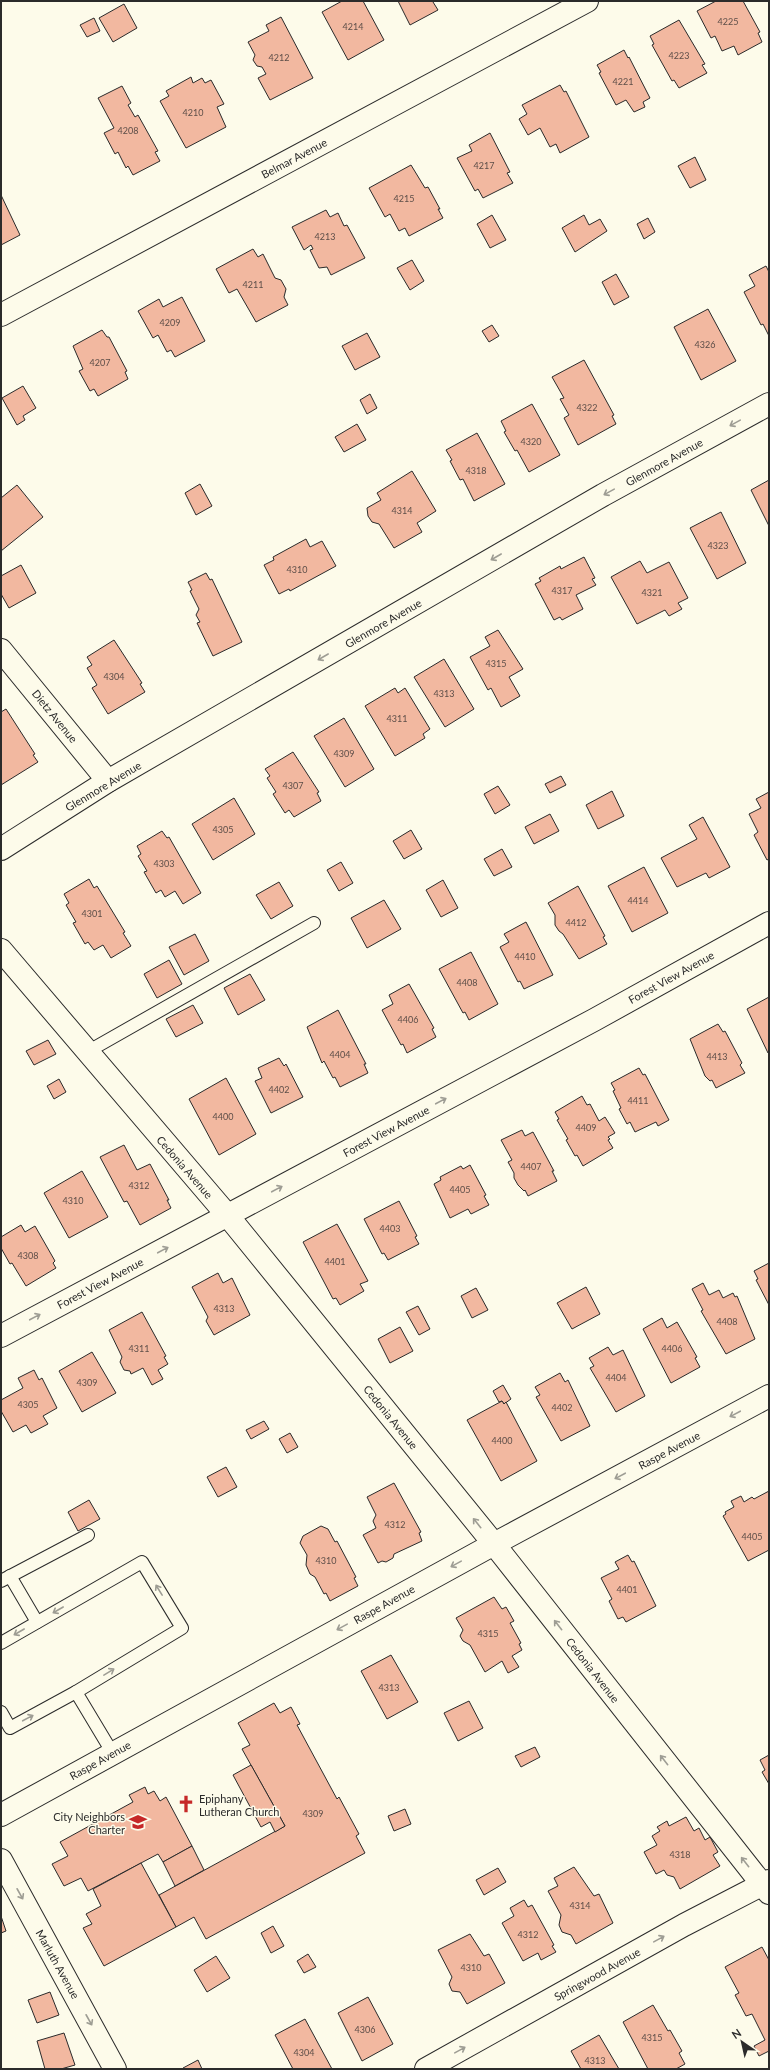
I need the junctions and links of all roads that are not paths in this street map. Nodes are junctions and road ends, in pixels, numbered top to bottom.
1 (587, 1) edge
2 (1, 315) edge
3 (769, 404) edge
4 (1, 650) edge
5 (108, 781) junction
6 (1, 849) edge
7 (314, 923) dead end
8 (769, 924) edge
9 (1, 950) edge
10 (87, 1052) junction
11 (228, 1216) junction
12 (1, 1336) edge
13 (769, 1396) edge
14 (88, 1535) dead end
15 (494, 1544) junction
16 (6, 1579) edge
17 (37, 1622) junction
18 (1, 1643) edge
19 (76, 1692) junction
20 (1, 1712) edge
21 (112, 1752) junction
22 (1, 1815) edge
23 (1, 1860) edge
24 (767, 1886) edge
25 (115, 2069) edge
26 (426, 2069) edge

1 - 2 street, Belmar Avenue
3 -> 5 street, Glenmore Avenue
4 - 5 street, Dietz Avenue
5 - 6 street, Glenmore Avenue
7 - 10 lane
11 -> 8 street, Forest View Avenue
9 - 10 street, Cedonia Avenue
10 - 11 street, Cedonia Avenue
12 -> 11 street, Forest View Avenue
15 -> 11 street, Cedonia Avenue
13 -> 15 street, Raspe Avenue
14 - 16 lane
15 -> 21 street, Raspe Avenue
24 -> 15 street, Cedonia Avenue
16 - 17 lane
17 -> 18 lane
19 -> 17 lane
20 -> 19 lane
19 - 21 lane
21 - 22 street, Raspe Avenue
23 -> 25 street, Marluth Avenue
26 -> 24 street, Springwood Avenue

